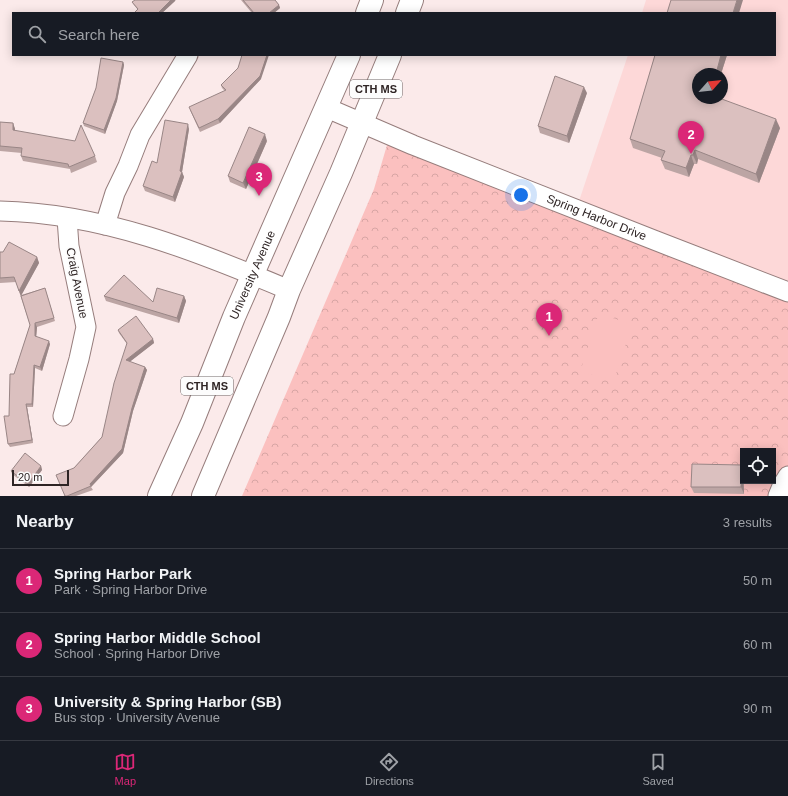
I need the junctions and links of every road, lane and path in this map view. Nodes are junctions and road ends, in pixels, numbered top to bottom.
1 (372, 0) edge
2 (412, 0) edge
3 (367, 12) edge
4 (407, 12) edge
5 (187, 56) edge
6 (349, 56) edge
7 (390, 56) edge
8 (327, 108) junction
9 (362, 123) junction
10 (0, 211) edge
11 (67, 218) junction
12 (105, 225) junction
13 (253, 275) junction
14 (289, 290) junction
15 (785, 291) edge
16 (63, 416) dead end
17 (788, 476) edge
18 (159, 496) edge
19 (203, 496) edge
20 (778, 496) edge

1 - 3 main road
2 - 4 main road
5 - 12 street
6 - 8 main road, University Avenue / CTH MS
7 - 9 main road, CTH MS
8 - 9 street, Spring Harbor Drive
8 - 13 main road, University Avenue / CTH MS
9 - 14 main road, CTH MS
9 - 15 street, Spring Harbor Drive
10 - 11 street
11 - 12 street
11 - 16 street, Craig Avenue
12 - 13 street
13 - 14 street
13 - 18 main road, University Avenue / CTH MS
14 - 19 main road, CTH MS
17 - 20 street

